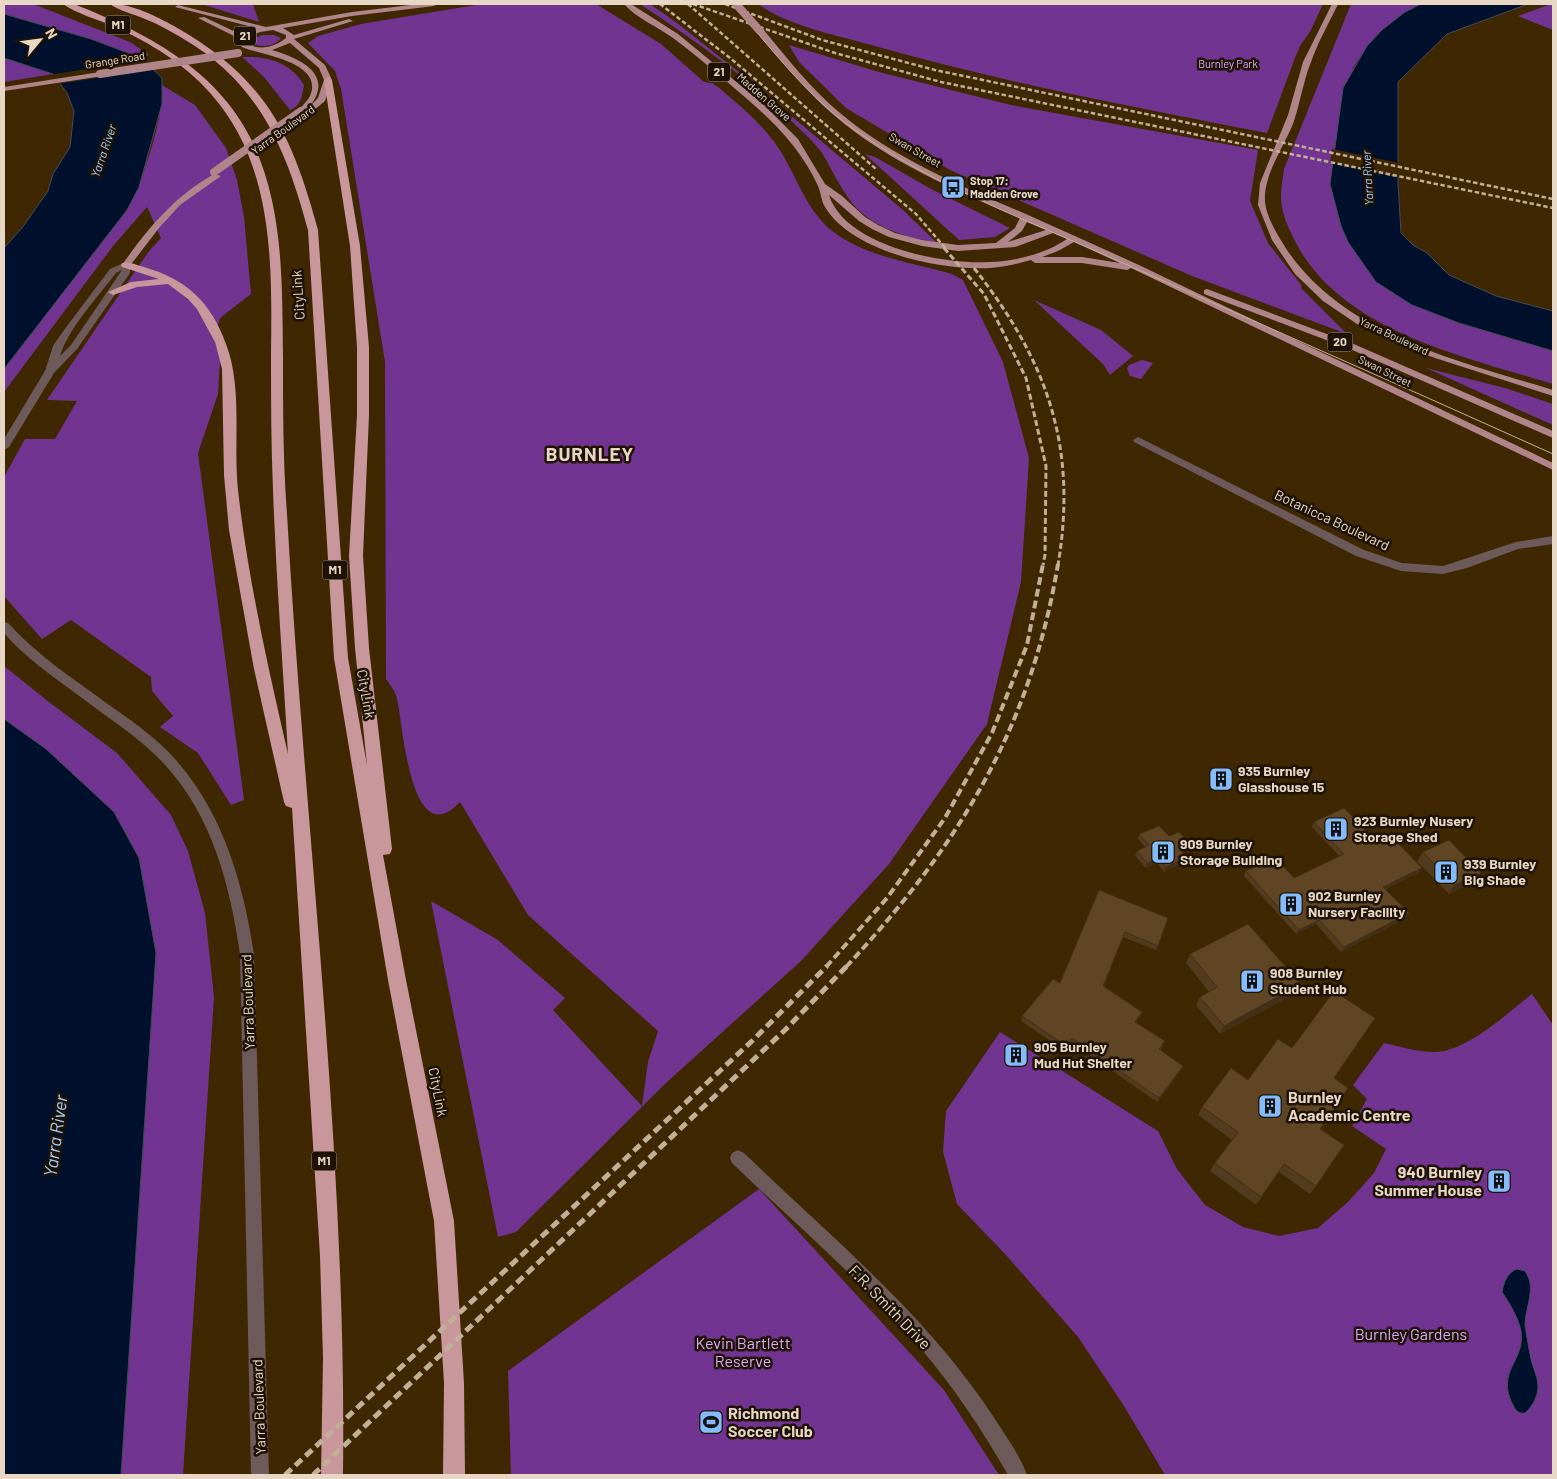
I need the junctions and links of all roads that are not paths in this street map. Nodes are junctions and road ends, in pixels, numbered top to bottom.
1 (67, 4) edge
2 (114, 4) edge
3 (434, 4) edge
4 (627, 4) edge
5 (736, 4) edge
6 (1335, 4) edge
7 (174, 5) edge
8 (390, 10) junction
9 (267, 28) junction
10 (242, 39) junction
11 (290, 39) junction
12 (260, 49) junction
13 (200, 58) junction
14 (328, 80) junction
15 (4, 89) edge
16 (302, 114) junction
17 (822, 186) junction
18 (1025, 217) junction
19 (1053, 230) junction
20 (1073, 239) junction
21 (999, 245) junction
22 (1022, 260) junction
23 (1122, 260) junction
24 (126, 265) junction
25 (1139, 269) junction
26 (178, 285) junction
27 (113, 292) junction
28 (50, 371) junction
29 (1553, 393) edge
30 (1553, 435) edge
31 (1138, 440) dead end
32 (4, 447) edge
33 (1553, 467) edge
34 (1553, 540) edge
35 (4, 626) edge
36 (303, 847) junction
37 (397, 980) junction
38 (738, 1158) dead end
39 (260, 1475) edge
40 (332, 1475) edge
41 (454, 1475) edge
42 (1018, 1475) edge

1 - 36 highway, CityLink / M1
2 - 37 highway, CityLink / M1
3 - 8 main road, 21
4 - 17 main road, Madden Grove / 21
5 - 18 main road, Swan Street / 20, bridge
6 - 29 main road, Yarra Boulevard
7 - 9 main road
7 - 10 main road
8 - 9 main road, 21
8 - 11 main road, 21
9 - 10 main road, 21
9 - 11 main road, 21
10 - 12 main road, 21
10 - 13 main road, Grange Road / 21, bridge
11 - 12 main road, 21
11 - 14 main road
12 - 13 main road, Grange Road / 21, bridge
12 - 16 main road, Yarra Boulevard
13 - 15 main road, Grange Road / 21, bridge
14 - 16 main road, Yarra Boulevard
14 - 37 highway
16 - 24 main road, Yarra Boulevard
17 - 21 main road, Madden Grove / 21
17 - 22 main road, Madden Grove / 21
18 - 19 main road, Swan Street / 20
18 - 21 main road
19 - 20 main road, Swan Street / 20
19 - 21 main road, Madden Grove / 21
20 - 22 main road, Madden Grove / 21
20 - 23 main road, Swan Street / 20
22 - 25 main road
23 - 25 main road, Swan Street / 20
23 - 30 main road, Swan Street / 20
24 - 26 highway
24 - 27 street, Yarra Boulevard
24 - 28 street, Yarra Boulevard
25 - 33 main road, Swan Street / 20
26 - 27 highway
26 - 36 highway
27 - 28 street, Yarra Boulevard
28 - 32 street, Yarra Boulevard
31 - 34 street, Botanicca Boulevard
35 - 39 street, Yarra Boulevard
36 - 40 highway, CityLink / M1
37 - 41 highway, CityLink / M1
38 - 42 street, F.R. Smith Drive

